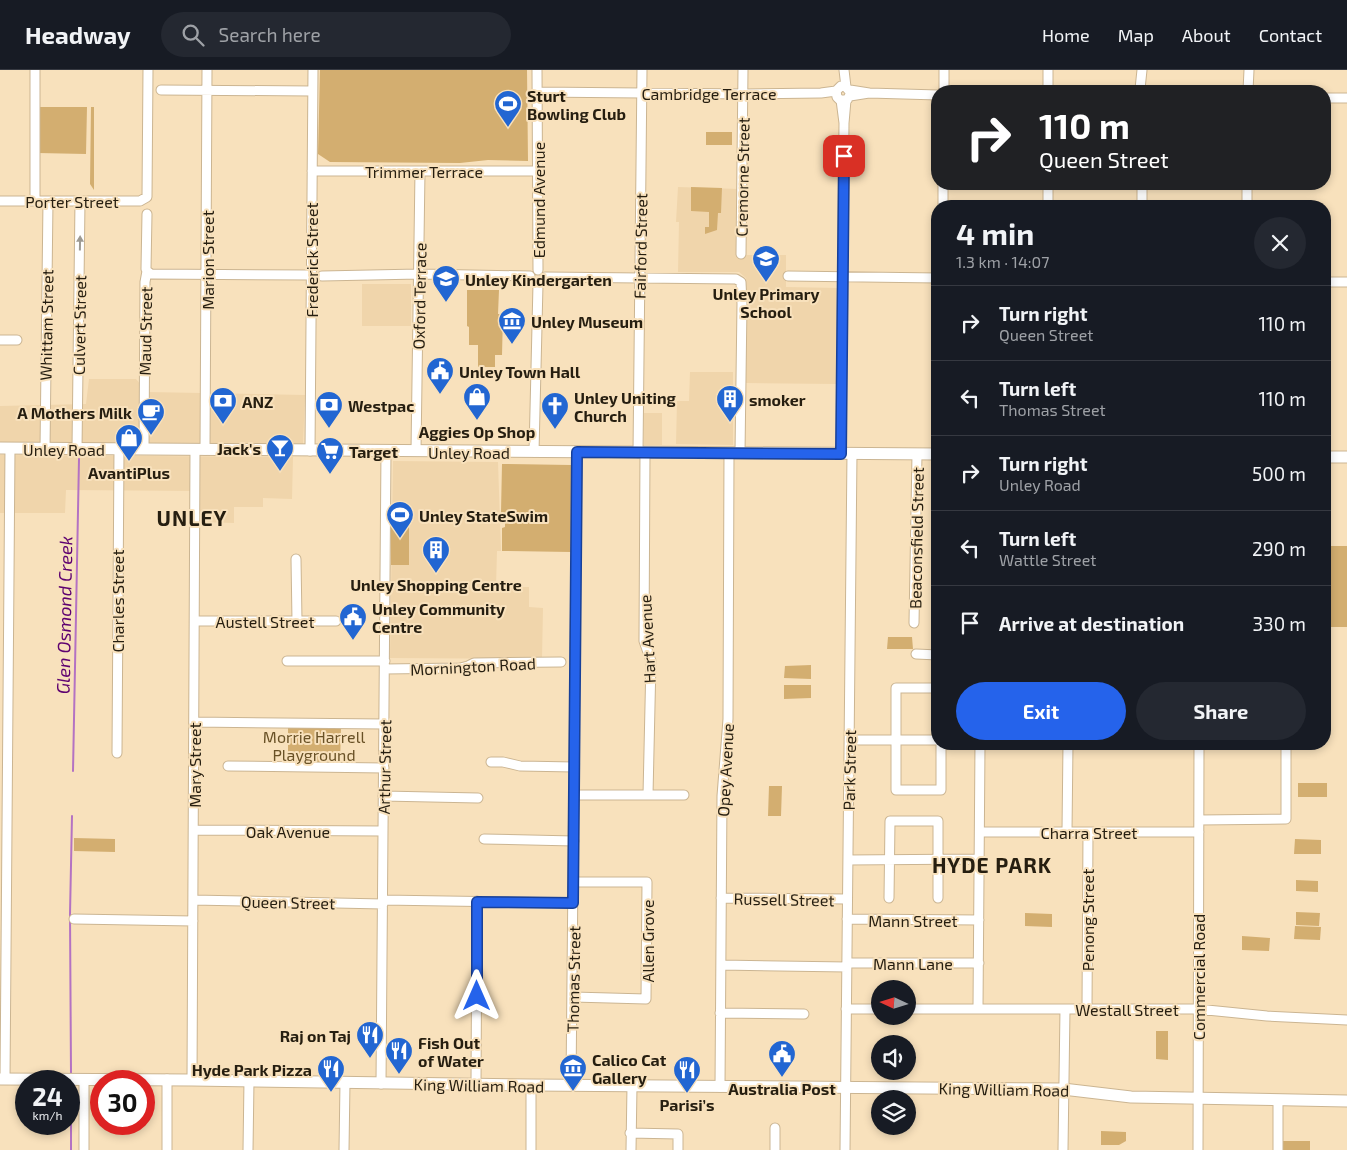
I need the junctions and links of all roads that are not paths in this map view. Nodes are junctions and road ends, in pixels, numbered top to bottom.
1 (34, 70) edge
2 (148, 70) edge
3 (208, 70) edge
4 (313, 70) edge
5 (537, 70) edge
6 (642, 70) edge
7 (743, 70) edge
8 (844, 70) edge
9 (944, 70) edge
10 (1048, 70) edge
11 (1249, 70) edge
12 (1142, 71) edge
13 (944, 85) edge
14 (1048, 85) edge
15 (1142, 85) edge
16 (1248, 85) edge
17 (161, 90) dead end
18 (208, 90) junction
19 (312, 91) junction
20 (537, 92) junction
21 (642, 93) junction
22 (843, 93) junction
23 (743, 94) junction
24 (931, 95) edge
25 (1331, 98) edge
26 (1347, 98) edge
27 (312, 171) junction
28 (537, 171) junction
29 (420, 172) junction
30 (35, 200) junction
31 (0, 201) edge
32 (48, 201) junction
33 (80, 201) junction
34 (147, 214) dead end
35 (741, 254) dead end
36 (538, 270) junction
37 (147, 271) junction
38 (419, 274) junction
39 (206, 275) junction
40 (311, 275) junction
41 (322, 276) dead end
42 (530, 276) junction
43 (788, 276) dead end
44 (545, 277) junction
45 (844, 277) junction
46 (640, 278) junction
47 (931, 278) edge
48 (1331, 282) edge
49 (1347, 282) edge
50 (538, 284) junction
51 (0, 340) edge
52 (17, 340) dead end
53 (5, 448) edge
54 (45, 449) junction
55 (77, 449) junction
56 (119, 449) junction
57 (144, 450) junction
58 (200, 450) junction
59 (310, 451) junction
60 (386, 451) junction
61 (416, 451) junction
62 (534, 452) junction
63 (577, 452) junction
64 (641, 453) junction
65 (735, 453) junction
66 (847, 454) junction
67 (917, 454) junction
68 (931, 454) edge
69 (1331, 457) edge
70 (1347, 457) edge
71 (296, 559) dead end
72 (5, 575) edge
73 (195, 621) junction
74 (297, 621) junction
75 (336, 621) dead end
76 (914, 623) dead end
77 (916, 654) dead end
78 (931, 655) edge
79 (287, 661) dead end
80 (561, 662) dead end
81 (385, 665) junction
82 (931, 688) edge
83 (4, 693) edge
84 (194, 722) junction
85 (384, 724) junction
86 (849, 740) junction
87 (896, 740) junction
88 (931, 740) edge
89 (941, 750) edge
90 (980, 750) edge
91 (1068, 750) edge
92 (1199, 750) edge
93 (1286, 750) edge
94 (116, 754) dead end
95 (491, 762) dead end
96 (228, 766) dead end
97 (574, 767) junction
98 (384, 768) junction
99 (574, 795) junction
100 (648, 795) junction
101 (684, 795) dead end
102 (384, 796) junction
103 (4, 798) edge
104 (478, 798) dead end
105 (1199, 820) junction
106 (194, 830) junction
107 (383, 831) junction
108 (1067, 831) junction
109 (980, 832) junction
110 (1088, 832) junction
111 (1199, 832) junction
112 (484, 839) dead end
113 (574, 842) junction
114 (848, 860) junction
115 (889, 860) junction
116 (938, 860) junction
117 (979, 860) junction
118 (574, 882) junction
119 (721, 898) junction
120 (889, 898) dead end
121 (938, 898) dead end
122 (847, 899) junction
123 (193, 900) junction
124 (382, 902) junction
125 (477, 902) junction
126 (3, 903) edge
127 (573, 903) junction
128 (74, 919) dead end
129 (847, 920) junction
130 (979, 920) junction
131 (193, 922) junction
132 (979, 963) junction
133 (721, 965) junction
134 (847, 965) junction
135 (573, 998) junction
136 (978, 1008) junction
137 (1087, 1008) junction
138 (846, 1009) junction
139 (871, 1009) edge
140 (916, 1009) edge
141 (1065, 1009) junction
142 (1197, 1009) junction
143 (720, 1013) junction
144 (804, 1014) dead end
145 (1347, 1020) edge
146 (3, 1079) edge
147 (84, 1079) junction
148 (167, 1079) junction
149 (192, 1080) junction
150 (249, 1080) junction
151 (345, 1082) junction
152 (381, 1084) junction
153 (476, 1085) junction
154 (532, 1085) junction
155 (571, 1086) junction
156 (632, 1086) junction
157 (720, 1087) junction
158 (845, 1088) junction
159 (1064, 1089) junction
160 (1198, 1098) junction
161 (1278, 1100) junction
162 (1347, 1101) edge
163 (775, 1128) dead end
164 (630, 1133) junction
165 (84, 1150) edge
166 (167, 1150) edge
167 (248, 1150) edge
168 (344, 1150) edge
169 (531, 1150) edge
170 (631, 1150) edge
171 (678, 1150) edge
172 (775, 1150) edge
173 (845, 1150) edge
174 (1063, 1150) edge
175 (1198, 1150) edge
176 (1278, 1150) edge

1 - 30 street
2 - 33 street, Porter Street
3 - 18 street, Marion Street
4 - 19 street, Frederick Street
5 - 20 street, Edmund Avenue
6 - 21 street, Fairford Street
7 - 23 street, Cremorne Street
8 - 22 street, Park Street
9 - 13 street
10 - 14 street
11 - 16 street
12 - 15 street
17 - 18 street
18 - 19 street
18 - 39 street, Marion Street
19 - 27 street, Frederick Street
20 - 21 street, Cambridge Terrace
20 - 28 street, Edmund Avenue
21 - 23 street, Cambridge Terrace
21 - 46 street, Fairford Street
22 - 23 street, Cambridge Terrace
22 - 24 street, Cambridge Terrace
22 - 45 street, Park Street
23 - 35 street, Cremorne Street
25 - 26 street
27 - 29 street, Trimmer Terrace
27 - 40 street, Frederick Street
28 - 29 street, Trimmer Terrace
28 - 36 street, Edmund Avenue
29 - 38 street, Oxford Terrace
30 - 31 street, Porter Street
30 - 32 street, Porter Street
32 - 33 street, Porter Street
32 - 54 street, Whittam Street
55 -> 33 street, Culvert Street
34 - 37 street, Maud Street
36 - 42 street
36 - 44 street
37 - 39 street
37 - 57 street, Maud Street
38 - 41 street
38 - 42 street
38 - 61 street, Oxford Terrace
39 - 40 street
39 - 58 street, Marion Street
40 - 59 street, Frederick Street
42 - 50 street
43 - 45 street
44 - 46 street
44 - 50 street
45 - 47 street
45 - 66 street, Park Street
46 - 64 street, Fairford Street
46 - 65 street
48 - 49 street
50 - 62 street
51 - 52 street
53 - 54 main road, Unley Road
53 - 72 street
54 - 55 main road, Unley Road
55 - 56 main road, Unley Road
56 - 57 main road, Unley Road
56 - 94 street, Charles Street
57 - 58 main road, Unley Road
58 - 59 main road, Unley Road
58 - 73 street, Mary Street
59 - 60 main road, Unley Road
60 - 61 main road, Unley Road
60 - 81 street, Arthur Street
61 - 62 main road, Unley Road
62 - 63 main road, Unley Road
63 - 64 main road, Unley Road
63 - 97 street, Thomas Street
64 - 65 main road, Unley Road
64 - 100 street, Hart Avenue
65 - 66 main road, Unley Road
65 - 119 street, Opey Avenue
66 - 67 main road, Unley Road
66 - 86 street, Park Street
67 - 68 main road, Unley Road
67 - 76 street, Beaconsfield Street
69 - 70 main road
71 - 74 street
72 - 83 street
73 - 74 street, Austell Street
73 - 84 street, Mary Street
74 - 75 street, Austell Street
77 - 78 street
79 - 81 street, Mornington Road
80 - 81 street, Mornington Road
81 - 85 street, Arthur Street
82 - 87 street
83 - 103 street
84 - 85 street
84 - 106 street, Mary Street
85 - 98 street, Arthur Street
86 - 87 street
86 - 114 street, Park Street
87 - 88 street
87 - 89 street
90 - 109 street
91 - 108 street
92 - 105 street, Commercial Road
93 - 105 street
95 - 97 street
96 - 98 street
97 - 99 street, Thomas Street
98 - 102 street, Arthur Street
99 - 100 street
99 - 113 street, Thomas Street
100 - 101 street
102 - 104 street
102 - 107 street, Arthur Street
103 - 126 street
105 - 111 street, Commercial Road
106 - 107 street, Oak Avenue
106 - 123 street, Mary Street
107 - 124 street, Arthur Street
108 - 109 street, Charra Street
108 - 110 street, Charra Street
109 - 117 street
110 - 111 street, Charra Street
110 - 137 street, Penong Street
111 - 142 street, Commercial Road
112 - 113 street
113 - 118 street, Thomas Street
114 - 115 street
114 - 122 street, Park Street
115 - 116 street
115 - 116 street
115 - 120 street
116 - 117 street
116 - 121 street
117 - 130 street
118 - 127 street, Thomas Street
118 - 135 street, Allen Grove
119 - 122 street, Russell Street
119 - 133 street, Opey Avenue
122 - 129 street, Park Street
123 - 124 street, Queen Street
123 - 131 street, Mary Street
124 - 125 street, Queen Street
124 - 152 street, Arthur Street
125 - 127 street, Queen Street
125 - 153 street
126 - 146 street
127 - 135 street, Thomas Street
128 - 131 street
129 - 130 street, Mann Street
129 - 134 street, Park Street
130 - 132 street
131 - 149 street, Mary Street
132 - 134 street, Mann Lane
132 - 136 street
133 - 134 street, Mann Lane
133 - 143 street, Opey Avenue
134 - 138 street, Park Street
135 - 155 street, Thomas Street
136 - 140 street, Westall Street
136 - 141 street, Westall Street
137 - 141 street, Westall Street
137 - 142 street, Westall Street
138 - 139 street
138 - 158 street, Park Street
141 - 159 street
142 - 145 street, Westall Street
142 - 160 street, Commercial Road
143 - 144 street
143 - 157 street, Opey Avenue
146 - 147 main road, King William Road
147 - 148 main road, King William Road
147 - 165 street
148 - 149 main road, King William Road
148 - 166 street
149 - 150 main road, King William Road
150 - 151 main road, King William Road
150 - 167 street
151 - 152 main road, King William Road
151 - 168 street
152 - 153 main road, King William Road
153 - 154 main road, King William Road
154 - 155 main road, King William Road
154 - 169 street
155 - 156 main road, King William Road
156 - 157 main road, King William Road
156 - 164 street
157 - 158 main road, King William Road
158 - 159 main road, King William Road
158 - 173 street, Park Street
159 - 160 main road, King William Road
159 - 174 street
160 - 161 main road, King William Road
160 - 175 street, Commercial Road
161 - 162 main road, King William Road
161 - 176 street
163 - 172 street
164 - 170 street
164 - 171 street

